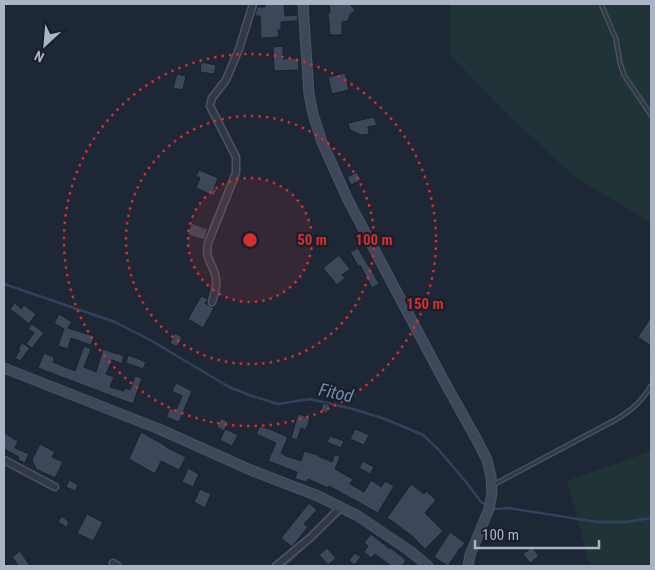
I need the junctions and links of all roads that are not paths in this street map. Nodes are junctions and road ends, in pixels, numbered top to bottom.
1 (253, 4) edge
2 (303, 4) edge
3 (601, 4) edge
4 (651, 115) edge
5 (212, 302) dead end
6 (4, 368) edge
7 (651, 386) edge
8 (4, 460) edge
9 (492, 486) junction
10 (55, 487) dead end
11 (341, 507) junction
12 (276, 566) edge
13 (428, 566) edge
14 (468, 566) edge

1 - 5 street
2 - 9 main road
3 - 4 lane
6 - 11 main road
7 - 9 lane
8 - 10 street
9 - 14 main road
11 - 12 street
11 - 13 main road

